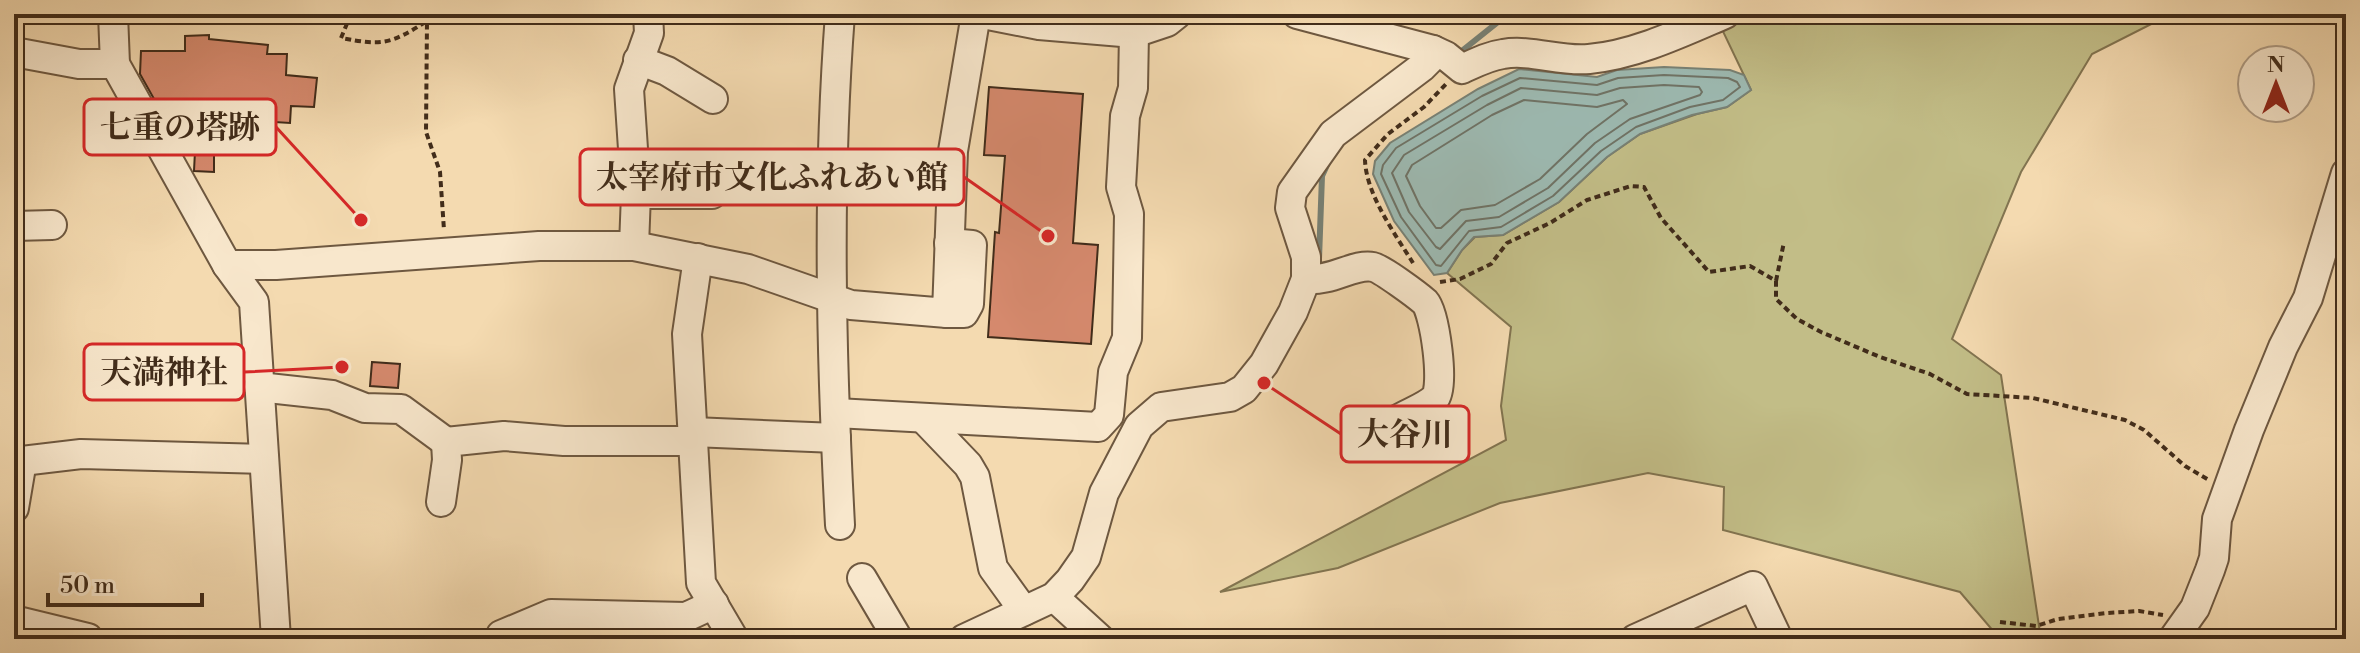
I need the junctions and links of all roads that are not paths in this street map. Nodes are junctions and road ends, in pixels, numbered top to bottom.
1 (113, 14) edge
2 (648, 14) edge
3 (840, 14) edge
4 (976, 14) edge
5 (983, 14) edge
6 (1177, 14) edge
7 (1725, 14) edge
8 (1309, 15) edge
9 (1134, 33) junction
10 (14, 52) edge
11 (1444, 57) junction
12 (638, 60) junction
13 (115, 64) junction
14 (713, 99) dead end
15 (2346, 173) edge
16 (636, 194) junction
17 (712, 194) dead end
18 (52, 225) dead end
19 (14, 226) edge
20 (634, 246) junction
21 (698, 258) junction
22 (227, 265) junction
23 (276, 265) junction
24 (1306, 279) junction
25 (833, 300) junction
26 (254, 302) junction
27 (259, 387) junction
28 (1109, 415) junction
29 (923, 418) junction
30 (1397, 420) dead end
31 (836, 426) junction
32 (1139, 426) junction
33 (693, 436) junction
34 (446, 442) junction
35 (18, 459) edge
36 (264, 459) junction
37 (441, 502) dead end
38 (14, 508) edge
39 (840, 525) dead end
40 (862, 578) dead end
41 (1054, 597) junction
42 (714, 604) junction
43 (1024, 611) junction
44 (14, 620) edge
45 (2177, 632) edge
46 (501, 635) dead end
47 (88, 638) edge
48 (276, 639) edge
49 (734, 639) edge
50 (898, 639) edge
51 (964, 639) edge
52 (1100, 639) edge
53 (1635, 639) edge
54 (1778, 639) edge

1 - 13 street
2 - 12 street
3 - 25 street
4 - 25 street
5 - 9 street
6 - 9 street
7 - 11 street
8 - 11 street
9 - 28 street
10 - 13 street
11 - 24 street
12 - 14 street
12 - 16 street
13 - 22 street
15 - 45 street
16 - 17 street
16 - 20 street
18 - 19 street
20 - 21 street
20 - 23 street
21 - 25 street
21 - 33 street
22 - 23 street
22 - 26 street
23 - 26 street
24 - 30 street
24 - 32 street
25 - 31 street
26 - 27 street
27 - 34 street
27 - 36 street
28 - 29 street
28 - 32 street
29 - 31 street
29 - 43 street
31 - 33 street
31 - 39 street
32 - 41 street
33 - 34 street
33 - 42 street
34 - 37 street
35 - 36 street
35 - 38 street
36 - 48 street
40 - 50 street
41 - 43 street
41 - 52 street
42 - 46 street
42 - 49 street
43 - 51 street
44 - 47 street
53 - 54 street

